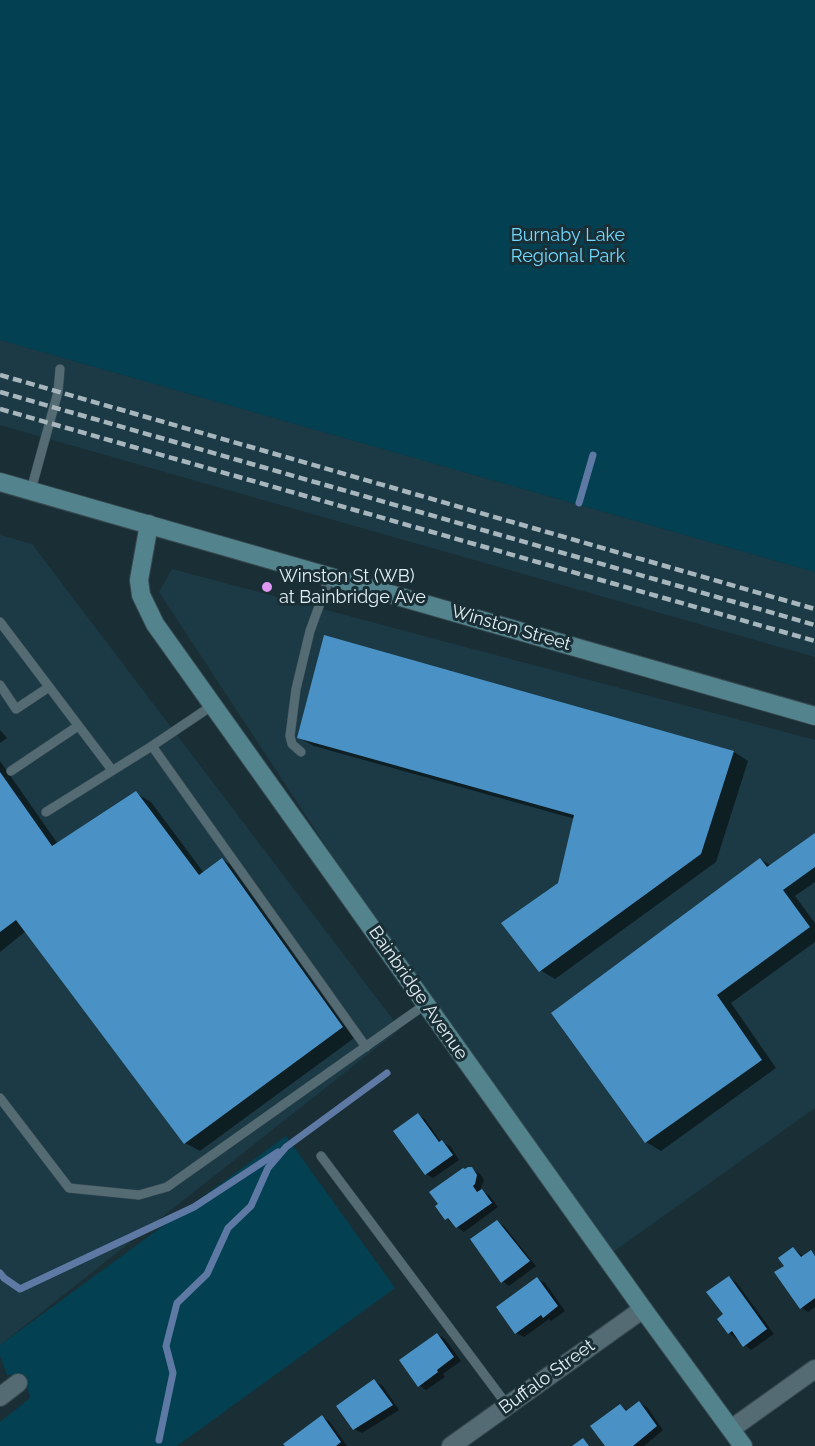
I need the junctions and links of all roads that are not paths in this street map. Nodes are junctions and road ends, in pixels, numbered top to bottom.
1 (60, 369) dead end
2 (0, 482) edge
3 (31, 490) junction
4 (149, 524) junction
5 (330, 576) junction
6 (0, 622) edge
7 (0, 686) edge
8 (49, 687) junction
9 (213, 705) junction
10 (815, 716) edge
11 (78, 726) junction
12 (152, 746) junction
13 (301, 752) dead end
14 (112, 770) junction
15 (11, 771) dead end
16 (46, 812) dead end
17 (426, 1004) junction
18 (366, 1047) junction
19 (0, 1098) edge
20 (321, 1156) dead end
21 (643, 1309) junction
22 (815, 1369) edge
23 (18, 1383) dead end
24 (0, 1397) edge
25 (507, 1405) junction
26 (731, 1429) junction
27 (451, 1446) edge
28 (743, 1446) edge

1 - 3 lane
2 - 3 street, Winston Street
3 - 4 street, Winston Street
4 - 5 street, Winston Street
4 - 9 street, Bainbridge Avenue
5 - 10 street, Winston Street
5 - 13 lane
6 - 8 lane
7 - 8 lane
8 - 11 lane
9 - 12 lane
9 - 17 street, Bainbridge Avenue
11 - 14 lane
11 - 15 lane
12 - 14 lane
12 - 18 lane
14 - 16 lane
17 - 18 lane
17 - 21 street, Bainbridge Avenue
18 - 19 lane
20 - 25 lane
21 - 25 street, Buffalo Street
21 - 26 street, Bainbridge Avenue
22 - 26 street
23 - 24 street
25 - 27 street, Buffalo Street
26 - 28 street, Bainbridge Avenue

